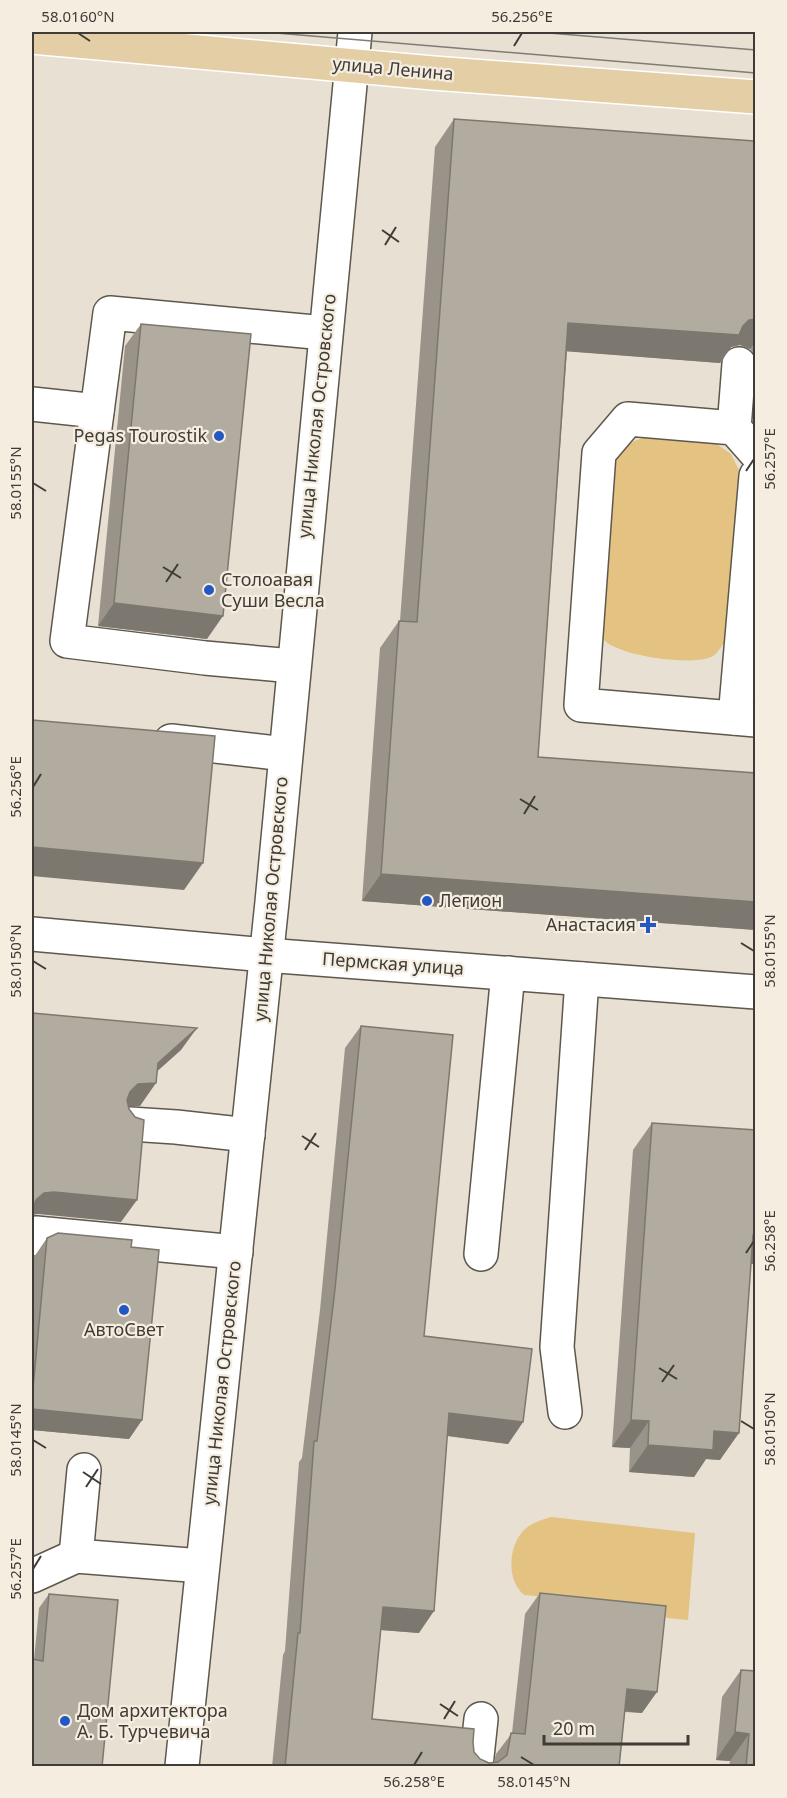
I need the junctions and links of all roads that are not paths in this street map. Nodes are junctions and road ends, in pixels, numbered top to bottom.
1 (32, 37) edge
2 (353, 45) edge
3 (756, 97) edge
4 (325, 333) junction
5 (739, 364) edge
6 (32, 404) edge
7 (97, 411) junction
8 (734, 429) junction
9 (756, 453) edge
10 (756, 476) edge
11 (293, 666) junction
12 (745, 719) edge
13 (138, 737) edge
14 (285, 754) junction
15 (32, 934) edge
16 (265, 955) junction
17 (508, 973) junction
18 (582, 979) junction
19 (756, 992) edge
20 (130, 1124) edge
21 (248, 1136) junction
22 (32, 1239) edge
23 (236, 1252) junction
24 (481, 1254) dead end
25 (565, 1412) dead end
26 (84, 1470) dead end
27 (76, 1556) junction
28 (202, 1566) junction
29 (32, 1576) edge
30 (481, 1719) dead end
31 (182, 1767) edge
32 (476, 1767) edge

1 - 2 main road, улица Ленина
2 - 3 main road, улица Ленина
2 - 4 street, улица Николая Островского
4 - 7 street
4 - 11 street, улица Николая Островского
5 - 8 street
6 - 7 street
7 - 11 street
8 - 9 street
8 - 12 street
10 - 12 street
11 - 14 street, улица Николая Островского
13 - 14 street
14 - 16 street, улица Николая Островского
15 - 16 street, Пермская улица
16 - 17 street, Пермская улица
16 - 21 street, улица Николая Островского
17 - 18 street, Пермская улица
17 - 24 street
18 - 19 street, Пермская улица
18 - 25 street
20 - 21 street
21 - 23 street, улица Николая Островского
22 - 23 street
23 - 28 street, улица Николая Островского
26 - 27 street
27 - 28 street
27 - 29 street
28 - 31 street, улица Николая Островского
30 - 32 street

